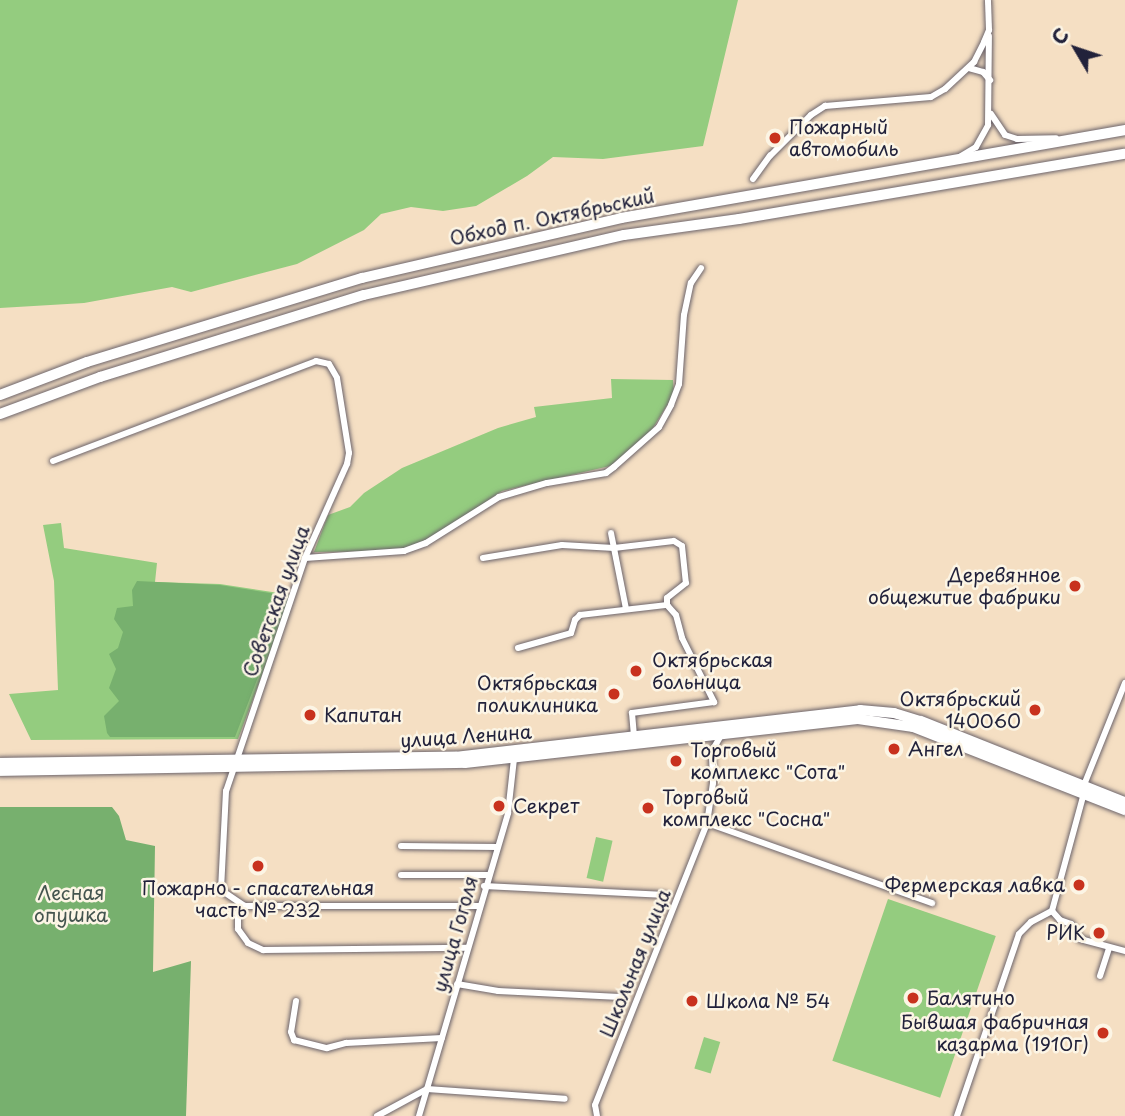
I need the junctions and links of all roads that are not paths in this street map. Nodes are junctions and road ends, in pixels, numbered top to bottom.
1 (988, 0) edge
2 (989, 30) junction
3 (989, 60) junction
4 (972, 65) junction
5 (989, 80) junction
6 (990, 113) junction
7 (1125, 130) edge
8 (1083, 137) junction
9 (1125, 154) edge
10 (952, 161) junction
11 (753, 179) dead end
12 (701, 268) dead end
13 (0, 395) edge
14 (0, 414) edge
15 (53, 461) dead end
16 (611, 533) dead end
17 (614, 548) junction
18 (305, 558) junction
19 (483, 558) dead end
20 (667, 605) junction
21 (626, 609) junction
22 (519, 648) dead end
23 (1125, 683) edge
24 (723, 733) junction
25 (634, 737) junction
26 (698, 737) junction
27 (712, 751) junction
28 (514, 759) junction
29 (0, 763) edge
30 (235, 764) junction
31 (0, 771) edge
32 (1084, 789) junction
33 (1125, 802) edge
34 (1125, 810) edge
35 (707, 823) junction
36 (401, 846) dead end
37 (497, 847) junction
38 (401, 875) dead end
39 (488, 875) junction
40 (484, 886) junction
41 (666, 895) dead end
42 (932, 903) dead end
43 (245, 906) junction
44 (479, 906) junction
45 (1052, 911) junction
46 (467, 947) junction
47 (1109, 949) junction
48 (1125, 951) edge
49 (1100, 976) dead end
50 (457, 984) junction
51 (621, 997) dead end
52 (296, 1001) dead end
53 (442, 1038) junction
54 (427, 1090) junction
55 (565, 1099) dead end
56 (377, 1116) edge
57 (419, 1116) edge
58 (597, 1116) edge
59 (957, 1116) edge

1 - 2 street
2 - 3 street
2 - 4 street
3 - 4 street
3 - 5 street
4 - 5 street
4 - 11 street
5 - 6 street
6 - 8 street
6 - 10 street
7 - 8 highway, Обход п. Октябрьский
8 - 10 highway, Обход п. Октябрьский
9 - 14 highway, Обход п. Октябрьский
10 - 13 highway, Обход п. Октябрьский
12 - 18 street
15 - 18 street, Советская улица
16 - 17 street
17 - 19 street
17 - 20 street
17 - 21 street
18 - 30 street, Советская улица
20 - 21 street
20 - 25 street
21 - 22 street
23 - 32 street
24 - 26 main road, улица Ленина
24 - 27 street
24 - 32 main road, улица Ленина
25 - 30 main road, улица Ленина
25 - 32 main road, улица Ленина
26 - 27 street
26 - 28 main road, улица Ленина
27 - 35 street, Школьная улица
28 - 30 main road, улица Ленина
28 - 37 street, улица Гоголя
29 - 30 main road, улица Ленина
30 - 31 main road, улица Ленина
30 - 43 street, Советская улица
32 - 33 main road, улица Ленина
32 - 34 main road, улица Ленина
32 - 45 street
35 - 42 street
35 - 58 street, Школьная улица
36 - 37 street
37 - 39 street, улица Гоголя
38 - 39 street
39 - 40 street, улица Гоголя
40 - 41 street
40 - 44 street, улица Гоголя
43 - 44 street
43 - 46 street
44 - 46 street, улица Гоголя
45 - 47 street
45 - 59 street
46 - 50 street, улица Гоголя
47 - 48 street
47 - 49 street
50 - 51 street
50 - 53 street, улица Гоголя
52 - 53 street
53 - 54 street, улица Гоголя
54 - 55 street
54 - 56 street
54 - 57 street, улица Гоголя

